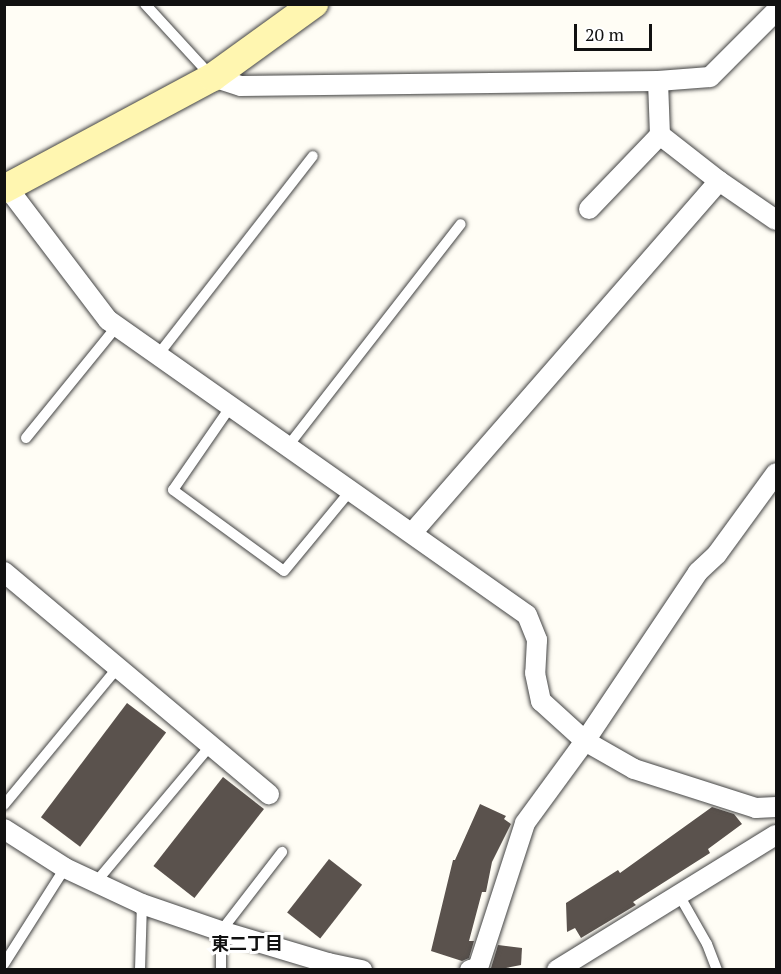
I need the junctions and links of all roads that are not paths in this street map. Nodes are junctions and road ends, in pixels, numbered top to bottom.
1 (145, 4) edge
2 (314, 4) edge
3 (777, 11) edge
4 (213, 77) junction
5 (658, 81) junction
6 (660, 135) junction
7 (314, 156) dead end
8 (718, 181) junction
9 (6, 188) edge
10 (589, 209) dead end
11 (777, 220) edge
12 (461, 224) dead end
13 (117, 326) junction
14 (158, 355) junction
15 (231, 406) junction
16 (26, 438) dead end
17 (288, 446) junction
18 (777, 473) edge
19 (351, 490) junction
20 (412, 533) junction
21 (4, 572) edge
22 (118, 667) junction
23 (585, 741) junction
24 (211, 745) junction
25 (269, 794) dead end
26 (4, 805) edge
27 (777, 807) edge
28 (4, 829) edge
29 (777, 835) edge
30 (282, 852) dead end
31 (65, 868) junction
32 (96, 882) junction
33 (679, 895) junction
34 (142, 904) junction
35 (221, 932) junction
36 (4, 964) edge
37 (328, 966) edge
38 (140, 969) edge
39 (221, 969) edge
40 (362, 969) edge
41 (470, 969) edge
42 (557, 969) edge
43 (717, 969) edge

1 - 4 lane
2 - 4 street
3 - 5 street
4 - 5 street
4 - 9 street
5 - 6 street
6 - 8 street
6 - 10 street
7 - 14 lane
8 - 11 street
8 - 20 street
9 - 13 street
12 - 17 lane
13 - 14 street
13 - 16 lane
14 - 15 street
15 - 17 street
15 - 19 lane
17 - 19 street
18 - 23 street
19 - 20 street
20 - 23 street
21 - 22 street
22 - 24 street
22 - 26 lane
23 - 27 street
23 - 41 street
24 - 25 street
24 - 32 lane
28 - 31 street
29 - 33 street
30 - 35 lane
31 - 32 street
31 - 36 lane
32 - 34 street
33 - 42 street
33 - 43 lane
34 - 35 street
34 - 38 lane
35 - 37 street
35 - 39 lane
37 - 40 street

